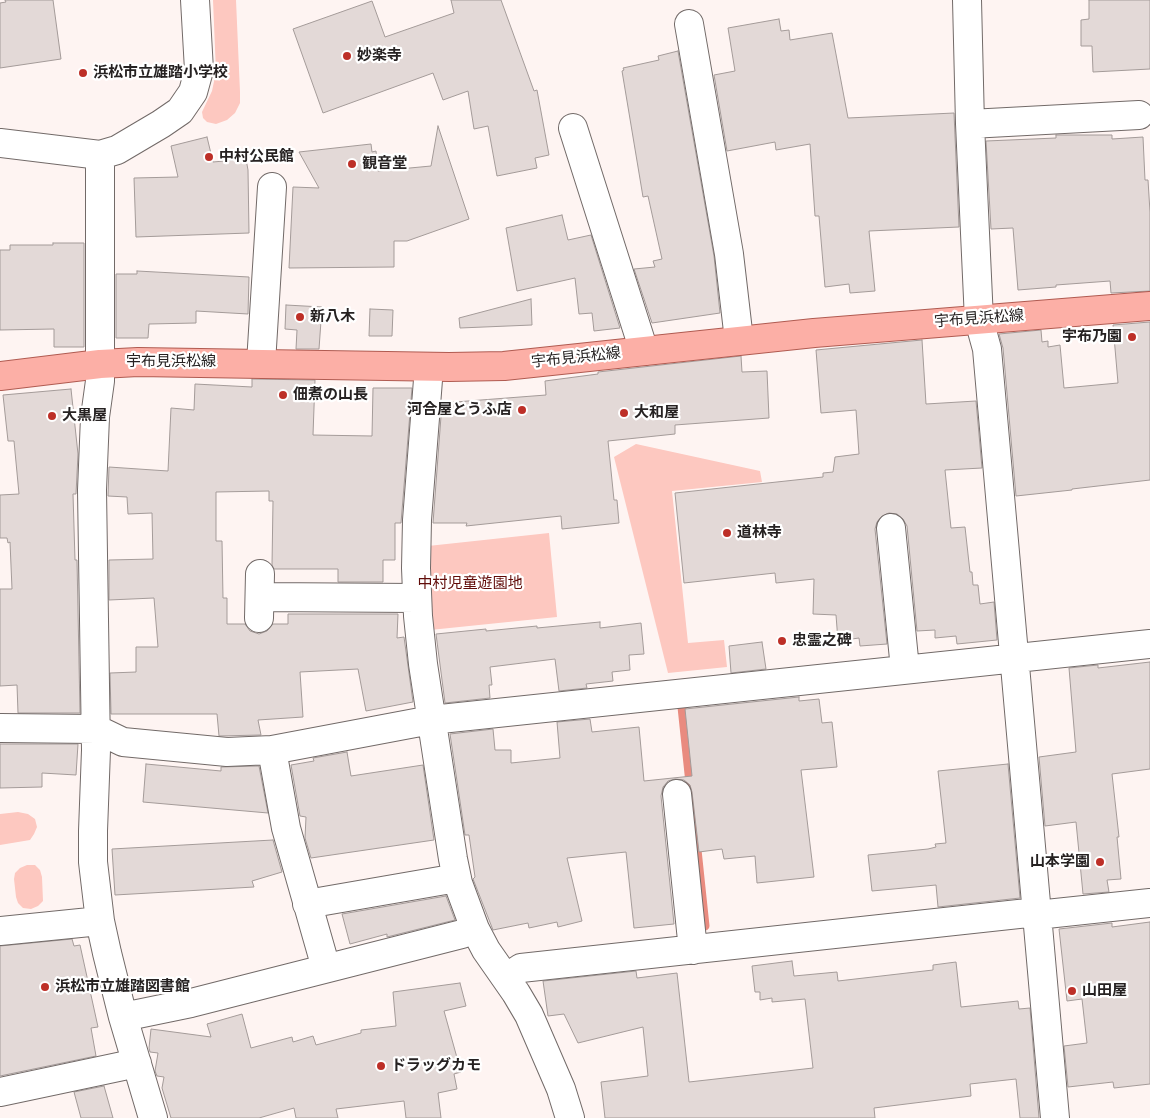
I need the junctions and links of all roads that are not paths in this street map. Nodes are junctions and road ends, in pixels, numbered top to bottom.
1 (195, 0) edge
2 (967, 0) edge
3 (689, 24) dead end
4 (1139, 115) dead end
5 (970, 124) junction
6 (573, 128) dead end
7 (0, 143) edge
8 (100, 155) junction
9 (272, 187) dead end
10 (1150, 306) edge
11 (979, 320) junction
12 (738, 340) junction
13 (644, 350) junction
14 (261, 363) junction
15 (100, 364) junction
16 (430, 367) junction
17 (0, 376) edge
18 (890, 528) dead end
19 (259, 596) dead end
20 (417, 598) junction
21 (1150, 644) edge
22 (1014, 658) junction
23 (905, 670) junction
24 (431, 720) junction
25 (0, 728) edge
26 (96, 729) junction
27 (272, 750) junction
28 (677, 794) dead end
29 (457, 878) junction
30 (1150, 903) edge
31 (307, 904) junction
32 (1037, 914) junction
33 (100, 921) junction
34 (475, 929) junction
35 (0, 931) edge
36 (693, 950) junction
37 (326, 968) junction
38 (506, 978) junction
39 (124, 1017) junction
40 (137, 1063) junction
41 (0, 1092) edge
42 (153, 1118) edge
43 (570, 1118) edge
44 (1055, 1118) edge

1 - 8 street
2 - 5 street
3 - 12 street
4 - 5 street
5 - 11 street
6 - 13 street
7 - 8 street
8 - 15 street
9 - 14 street
10 - 11 main road, 宇布見浜松線
11 - 12 main road, 宇布見浜松線
11 - 22 street
12 - 13 main road, 宇布見浜松線
13 - 16 main road, 宇布見浜松線
14 - 15 main road, 宇布見浜松線
14 - 16 main road, 宇布見浜松線
15 - 17 main road, 宇布見浜松線
15 - 26 street
16 - 20 street
18 - 23 street
19 - 20 street
20 - 24 street
21 - 22 street
22 - 23 street
22 - 32 street
23 - 24 street
24 - 27 street
24 - 29 street
25 - 26 street
26 - 27 street
26 - 33 street
27 - 31 street
28 - 36 street
29 - 31 street
29 - 34 street
30 - 32 street
31 - 37 street
32 - 36 street
32 - 44 street
33 - 35 street
33 - 39 street
34 - 37 street
34 - 38 street
36 - 38 street
37 - 39 street
38 - 43 street
39 - 40 street
40 - 41 street
40 - 42 street

